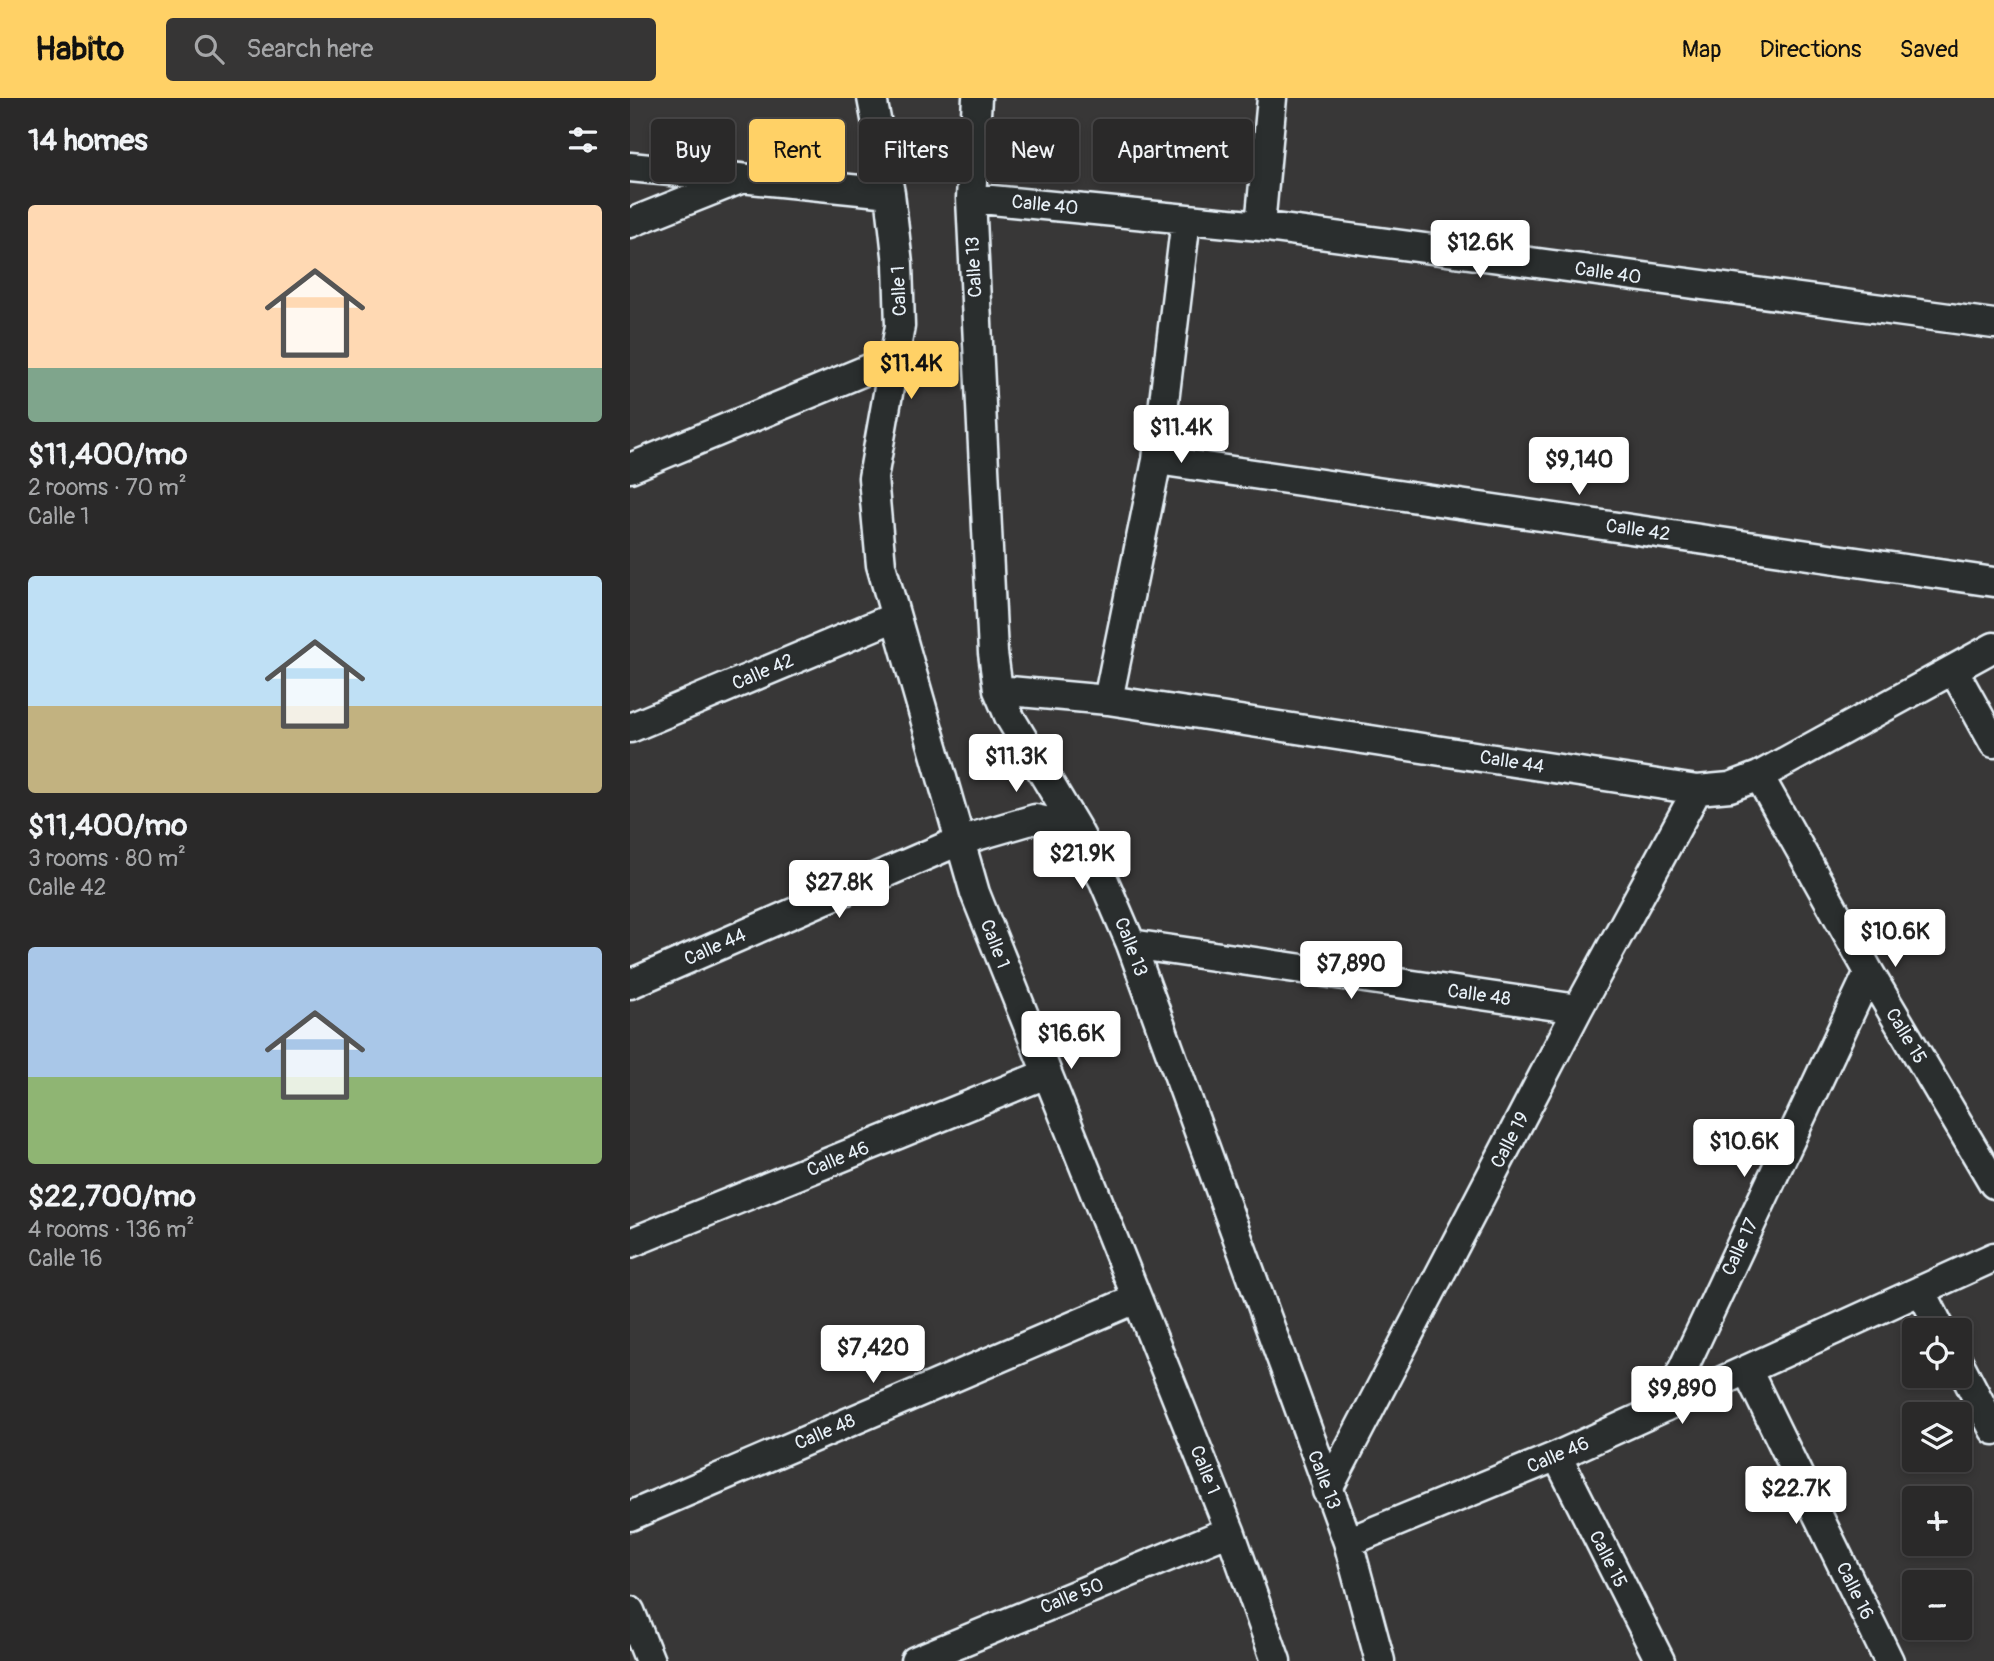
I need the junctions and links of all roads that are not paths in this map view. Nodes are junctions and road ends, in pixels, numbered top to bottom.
1 (872, 98) edge
2 (977, 98) edge
3 (1272, 98) edge
4 (630, 167) edge
5 (745, 178) junction
6 (890, 193) junction
7 (971, 198) junction
8 (1186, 219) junction
9 (630, 223) edge
10 (1260, 226) junction
11 (1994, 324) edge
12 (893, 359) junction
13 (1157, 460) junction
14 (630, 468) edge
15 (1994, 582) edge
16 (895, 617) junction
17 (1994, 647) edge
18 (1954, 671) junction
19 (998, 690) junction
20 (1108, 700) junction
21 (630, 728) edge
22 (1994, 743) edge
23 (1759, 776) junction
24 (1045, 779) junction
25 (1697, 790) junction
26 (1035, 819) junction
27 (1076, 828) junction
28 (959, 841) junction
29 (1131, 944) junction
30 (1868, 972) junction
31 (630, 984) edge
32 (1578, 1009) junction
33 (1046, 1074) junction
34 (1994, 1184) edge
35 (630, 1243) edge
36 (1994, 1257) edge
37 (1921, 1290) junction
38 (1136, 1299) junction
39 (1935, 1318) edge
40 (1747, 1370) junction
41 (1972, 1388) edge
42 (1665, 1407) junction
43 (1994, 1430) edge
44 (1557, 1457) junction
45 (1327, 1491) junction
46 (630, 1516) edge
47 (1230, 1531) junction
48 (1348, 1542) junction
49 (630, 1611) edge
50 (650, 1661) edge
51 (915, 1661) edge
52 (1276, 1661) edge
53 (1380, 1661) edge
54 (1660, 1661) edge
55 (1889, 1661) edge

1 - 6 street, Calle 1
2 - 7 street, Calle 13
3 - 10 street
4 - 5 street
5 - 6 street
5 - 9 street
6 - 12 street, Calle 1
7 - 8 street, Calle 40
7 - 19 street, Calle 13
8 - 10 street, Calle 40
8 - 13 street
10 - 11 street, Calle 40
12 - 14 street
12 - 16 street, Calle 1
13 - 15 street, Calle 42
13 - 20 street
16 - 21 street, Calle 42
16 - 28 street, Calle 1
17 - 18 street, Calle 44
18 - 22 street
18 - 23 street, Calle 44
19 - 20 street, Calle 44
19 - 24 street, Calle 13
20 - 25 street, Calle 44
23 - 25 street, Calle 44
23 - 30 street, Calle 15
24 - 26 street
24 - 27 street, Calle 13
25 - 32 street, Calle 19
26 - 27 street, Calle 44
26 - 28 street, Calle 44
27 - 29 street, Calle 13
28 - 31 street, Calle 44
28 - 33 street, Calle 1
29 - 32 street, Calle 48
29 - 45 street, Calle 13
30 - 34 street, Calle 15
30 - 42 street, Calle 17
32 - 45 street, Calle 19
33 - 35 street, Calle 46
33 - 38 street, Calle 1
36 - 37 street, Calle 46
37 - 39 street
37 - 40 street, Calle 46
38 - 46 street, Calle 48
38 - 47 street, Calle 1
40 - 42 street, Calle 46
40 - 55 street, Calle 16
41 - 43 street
42 - 44 street, Calle 46
44 - 48 street, Calle 46
44 - 54 street, Calle 15
45 - 48 street, Calle 13
47 - 51 street, Calle 50
47 - 52 street, Calle 1
48 - 53 street, Calle 13
49 - 50 street

